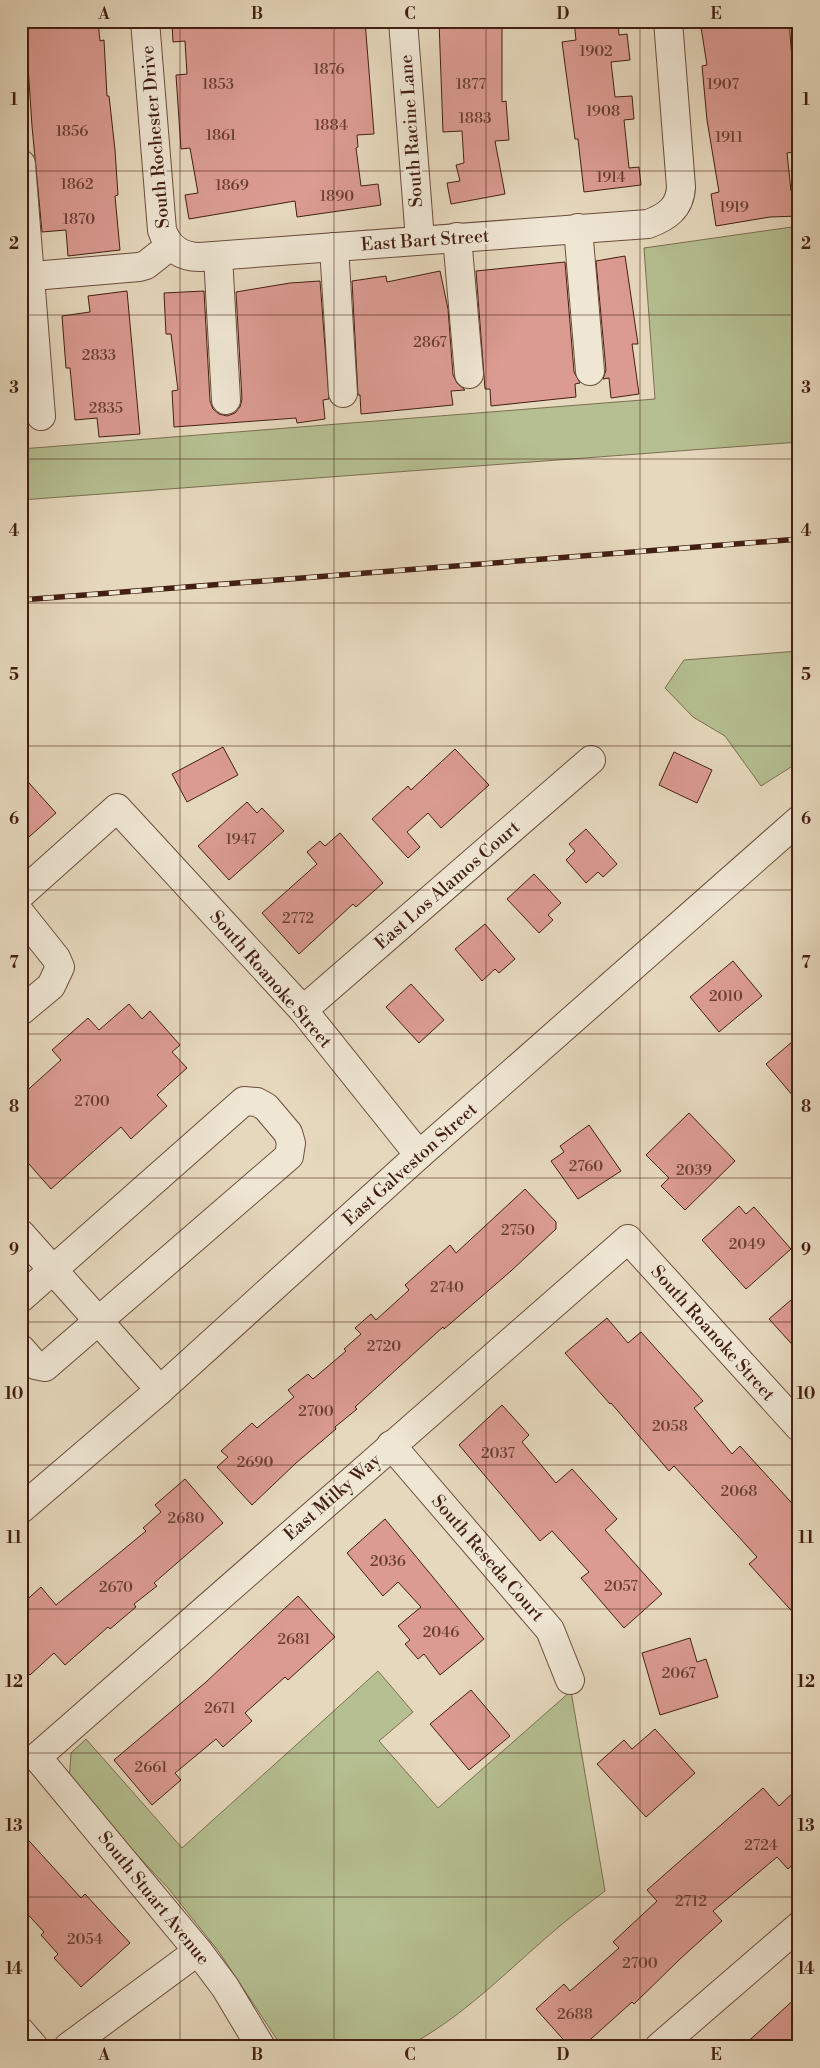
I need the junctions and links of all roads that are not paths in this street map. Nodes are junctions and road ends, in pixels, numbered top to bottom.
1 (145, 21) edge
2 (403, 21) edge
3 (668, 21) edge
4 (21, 164) edge
5 (578, 228) junction
6 (457, 238) junction
7 (420, 240) junction
8 (334, 247) junction
9 (172, 248) junction
10 (218, 256) junction
11 (25, 276) edge
12 (590, 372) dead end
13 (470, 374) dead end
14 (343, 393) dead end
15 (226, 400) dead end
16 (41, 416) dead end
17 (591, 760) dead end
18 (799, 820) edge
19 (21, 894) edge
20 (21, 914) edge
21 (302, 1010) junction
22 (21, 1011) edge
23 (419, 1155) junction
24 (21, 1234) edge
25 (628, 1239) joint
26 (54, 1271) junction
27 (21, 1298) edge
28 (98, 1320) junction
29 (21, 1349) edge
30 (160, 1390) junction
31 (799, 1427) edge
32 (391, 1445) junction
33 (21, 1509) edge
34 (570, 1680) dead end
35 (37, 1757) joint
36 (799, 1926) edge
37 (198, 1951) junction
38 (21, 2032) edge
39 (34, 2047) edge
40 (68, 2047) edge
41 (261, 2047) edge
42 (660, 2047) edge

1 - 9 street, South Rochester Drive
2 - 7 street, South Racine Lane
3 - 5 street, East Bart Street
4 - 11 street
5 - 6 street, East Bart Street
5 - 12 street
6 - 7 street, East Bart Street
6 - 13 street
7 - 8 street, East Bart Street
8 - 10 street, East Bart Street
8 - 14 street
9 - 10 street, East Bart Street
9 - 11 street
10 - 15 street
11 - 16 street
17 - 21 street, East Los Alamos Court
18 - 23 street, East Galveston Street
19 - 21 street, South Roanoke Street
20 - 22 street
21 - 23 street, South Roanoke Street
23 - 30 street, East Galveston Street
24 - 26 street
25 - 31 street, South Roanoke Street
25 - 32 street, East Milky Way
26 - 27 street
26 - 28 street
26 - 28 street
28 - 29 street
28 - 30 street
30 - 33 street, East Galveston Street
32 - 34 street, South Reseda Court
32 - 35 street, East Milky Way
35 - 37 street, South Stuart Avenue
36 - 42 street
37 - 40 street
37 - 41 street, South Stuart Avenue
38 - 39 street

